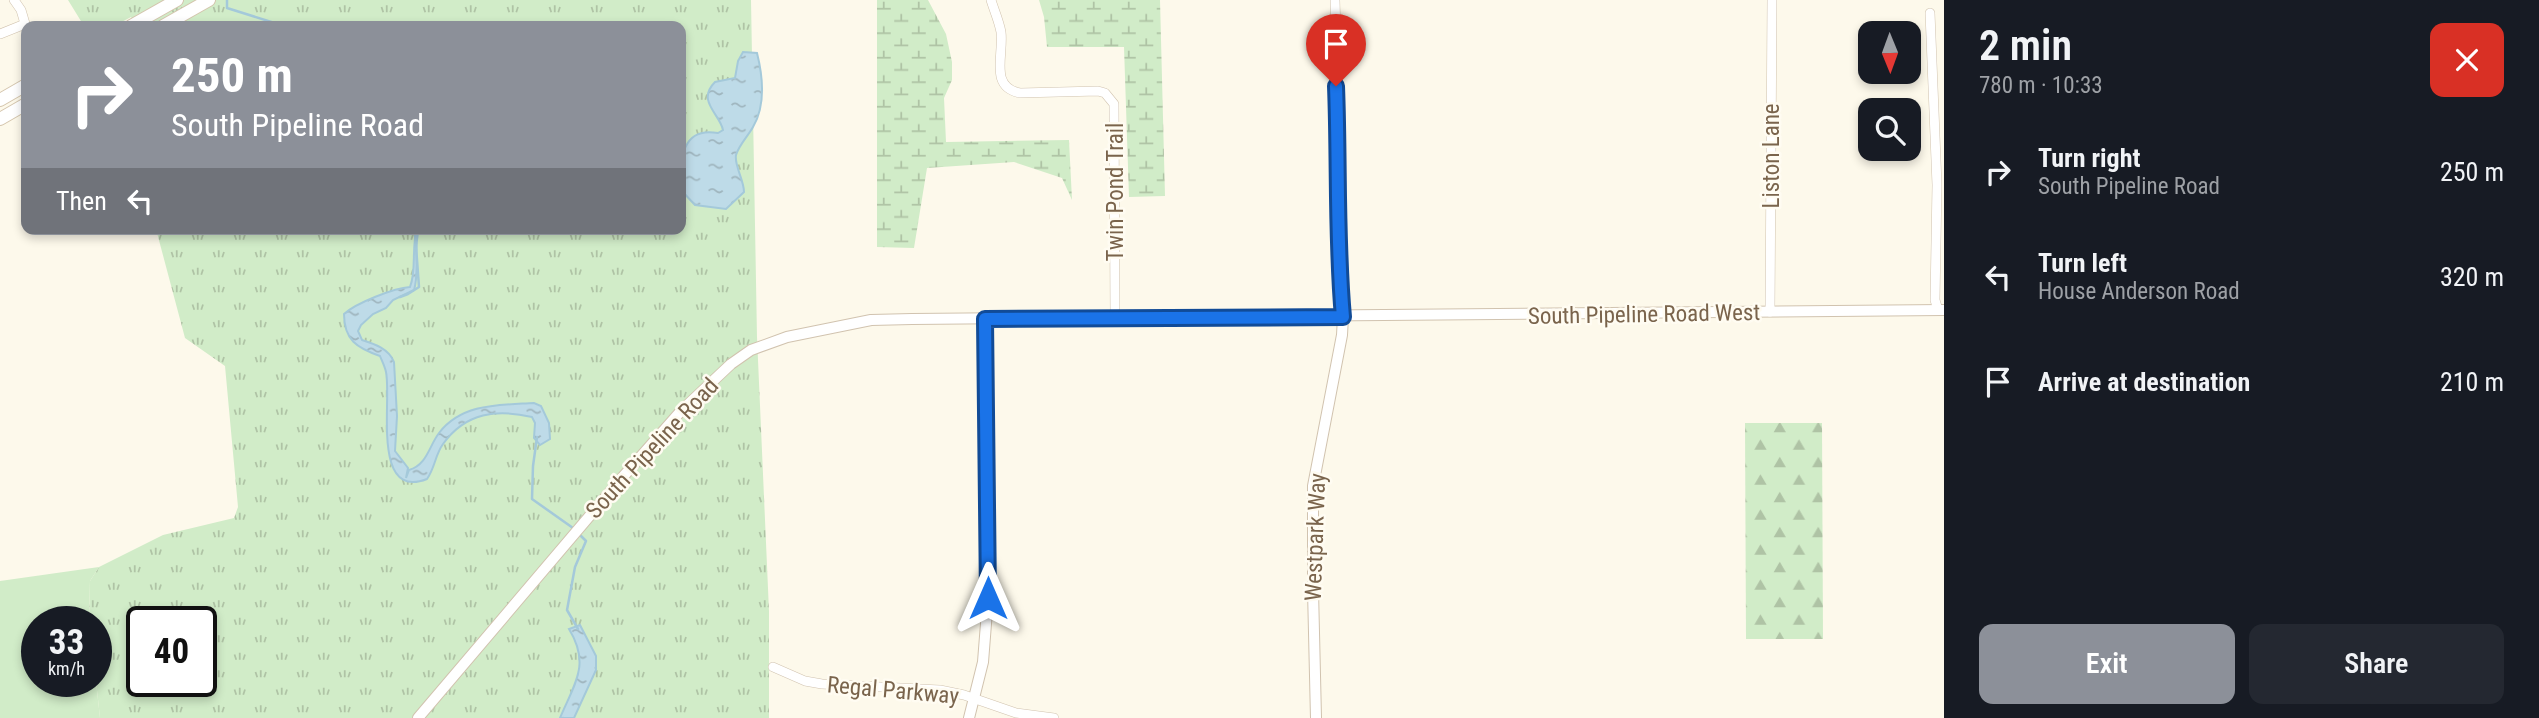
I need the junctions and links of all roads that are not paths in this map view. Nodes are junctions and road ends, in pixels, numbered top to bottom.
1 (14, 0) edge
2 (177, 0) edge
3 (209, 0) edge
4 (991, 0) edge
5 (1335, 0) edge
6 (1772, 0) edge
7 (1930, 13) dead end
8 (24, 21) edge
9 (140, 21) edge
10 (172, 21) edge
11 (21, 28) edge
12 (0, 34) edge
13 (21, 88) edge
14 (0, 100) edge
15 (21, 107) edge
16 (0, 119) edge
17 (1941, 310) edge
18 (1770, 312) junction
19 (1343, 317) junction
20 (1115, 318) junction
21 (985, 319) junction
22 (773, 667) dead end
23 (975, 699) junction
24 (419, 717) edge
25 (969, 718) edge
26 (1054, 718) edge
27 (1316, 718) edge

1 - 8 street
2 - 9 main road
3 - 10 main road
4 - 20 street, Twin Pond Trail
5 - 19 street
6 - 18 street, Liston Lane
7 - 17 street
11 - 12 street
13 - 14 main road
15 - 16 main road
17 - 18 street, South Pipeline Road West
18 - 19 street, South Pipeline Road West
19 - 20 street, South Pipeline Road
19 - 27 street, Westpark Way
20 - 21 street, South Pipeline Road
21 - 23 street
21 - 24 street, South Pipeline Road
22 - 23 street, Regal Parkway
23 - 25 street
23 - 26 street, Regal Parkway

